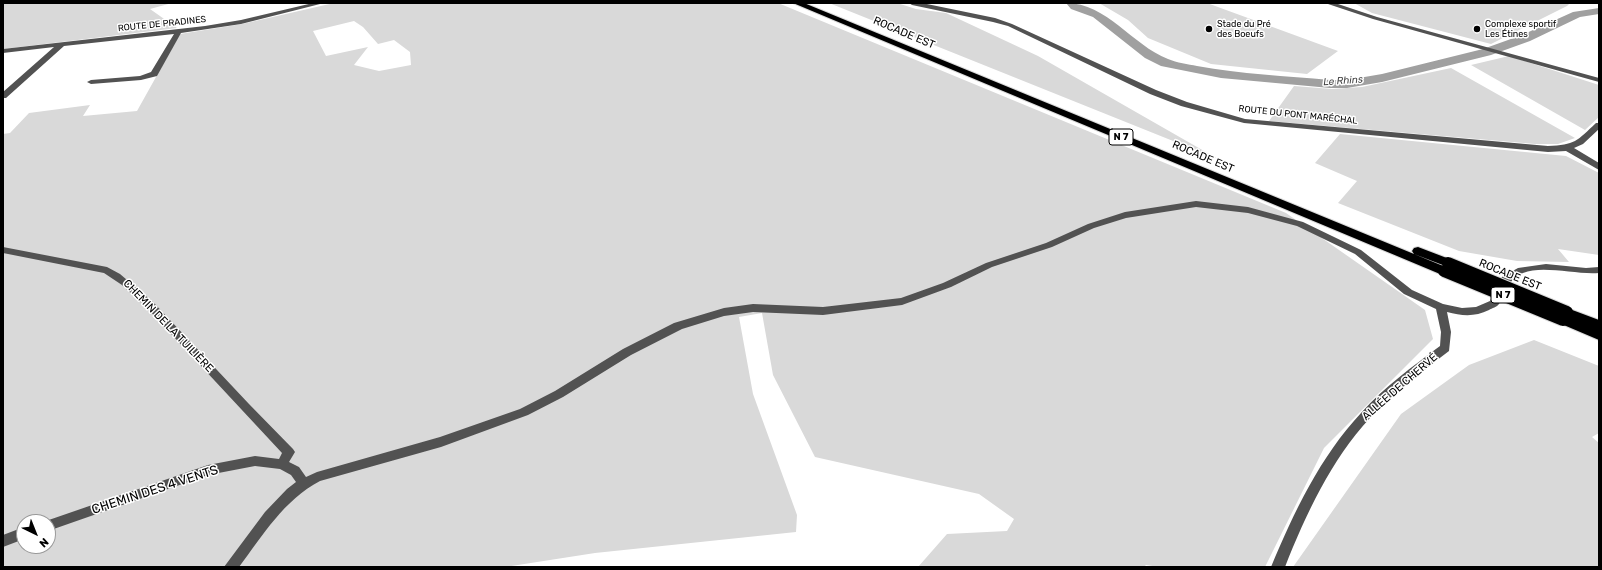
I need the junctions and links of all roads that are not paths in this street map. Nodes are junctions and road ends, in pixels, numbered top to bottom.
1 (322, 3) edge
2 (798, 3) edge
3 (812, 3) edge
4 (912, 3) edge
5 (1328, 3) edge
6 (179, 31) junction
7 (63, 44) junction
8 (3, 51) edge
9 (1524, 57) junction
10 (1599, 75) edge
11 (1599, 80) edge
12 (91, 82) dead end
13 (3, 96) edge
14 (1599, 125) edge
15 (1568, 148) junction
16 (1599, 168) edge
17 (3, 250) edge
18 (1446, 267) junction
19 (1599, 270) edge
20 (1441, 307) junction
21 (1565, 316) junction
22 (1599, 325) edge
23 (1599, 335) edge
24 (282, 464) junction
25 (304, 483) junction
26 (56, 522) edge
27 (16, 536) edge
28 (3, 541) edge
29 (231, 567) edge
30 (1278, 567) edge

1 - 6 street, ROUTE DE PRADINES
2 - 18 highway, ROCADE EST / N 7
3 - 18 highway, ROCADE EST / N 7
4 - 15 street, ROUTE DU PONT MARÉCHAL
5 - 9 street
6 - 7 street, ROUTE DE PRADINES
6 - 12 street
7 - 8 street, ROUTE DE PRADINES
7 - 13 street
9 - 10 street
9 - 11 street
14 - 15 street, ROUTE DU PONT MARÉCHAL
15 - 16 street
17 - 24 street, CHEMIN DE LA TUILIÈRE
18 - 21 highway, ROCADE EST / N 7, bridge
19 - 20 street
20 - 25 street
20 - 30 street, ALLÉE DE CHERVÉ
21 - 22 highway, ROCADE EST / N 7
21 - 23 highway, ROCADE EST / N 7
24 - 25 street, CHEMIN DES 4 VENTS
24 - 26 street, CHEMIN DES 4 VENTS
25 - 29 street
27 - 28 street

